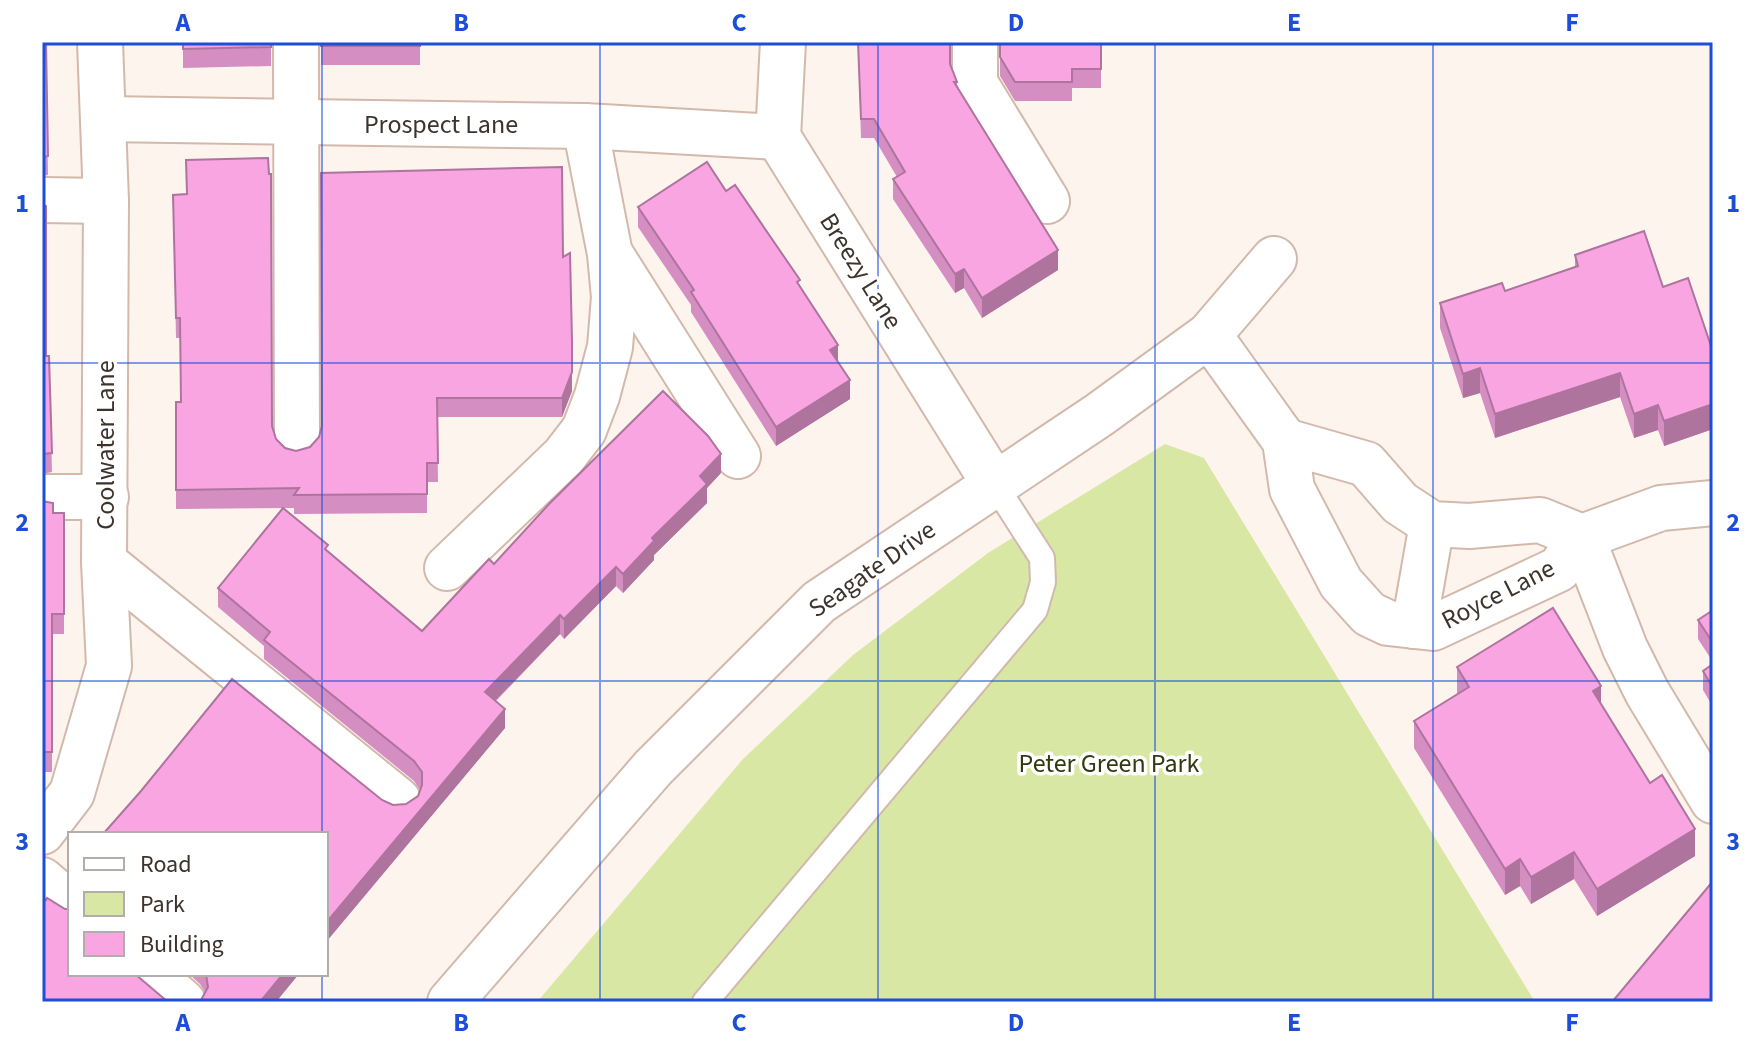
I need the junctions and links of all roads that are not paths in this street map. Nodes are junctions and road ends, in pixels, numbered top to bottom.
1 (100, 42) edge
2 (296, 42) edge
3 (783, 42) edge
4 (975, 42) edge
5 (103, 119) junction
6 (295, 123) junction
7 (585, 126) junction
8 (778, 137) junction
9 (42, 200) edge
10 (106, 201) junction
11 (1047, 201) dead end
12 (610, 254) junction
13 (1274, 259) dead end
14 (1209, 335) junction
15 (1285, 441) junction
16 (297, 445) dead end
17 (738, 456) dead end
18 (995, 485) junction
19 (42, 497) edge
20 (106, 497) junction
21 (1713, 503) edge
22 (1432, 524) junction
23 (1582, 537) junction
24 (104, 562) junction
25 (447, 568) dead end
26 (1414, 626) junction
27 (398, 800) dead end
28 (1713, 801) edge
29 (42, 832) edge
30 (42, 880) edge
31 (68, 902) edge
32 (153, 976) edge
33 (183, 1002) edge
34 (450, 1002) edge
35 (705, 1002) edge

1 - 5 street, Coolwater Lane
2 - 6 street
3 - 8 street
4 - 11 street
5 - 6 street, Prospect Lane
5 - 10 street, Coolwater Lane
6 - 7 street, Prospect Lane
6 - 16 street
7 - 8 street, Prospect Lane
7 - 12 street
8 - 18 street, Breezy Lane
9 - 10 street
10 - 20 street, Coolwater Lane
12 - 17 street
12 - 25 street
13 - 14 street, Seagate Drive
14 - 15 street, Royce Lane
14 - 18 street, Seagate Drive
15 - 22 street
15 - 26 street, Royce Lane
18 - 34 street, Seagate Drive
18 - 35 lane
19 - 20 street
20 - 24 street, Coolwater Lane
21 - 23 street
22 - 23 street, Royce Lane
22 - 26 street
23 - 26 street, Royce Lane
23 - 28 street
24 - 27 street
24 - 29 street, Coolwater Lane
30 - 31 street
32 - 33 street

